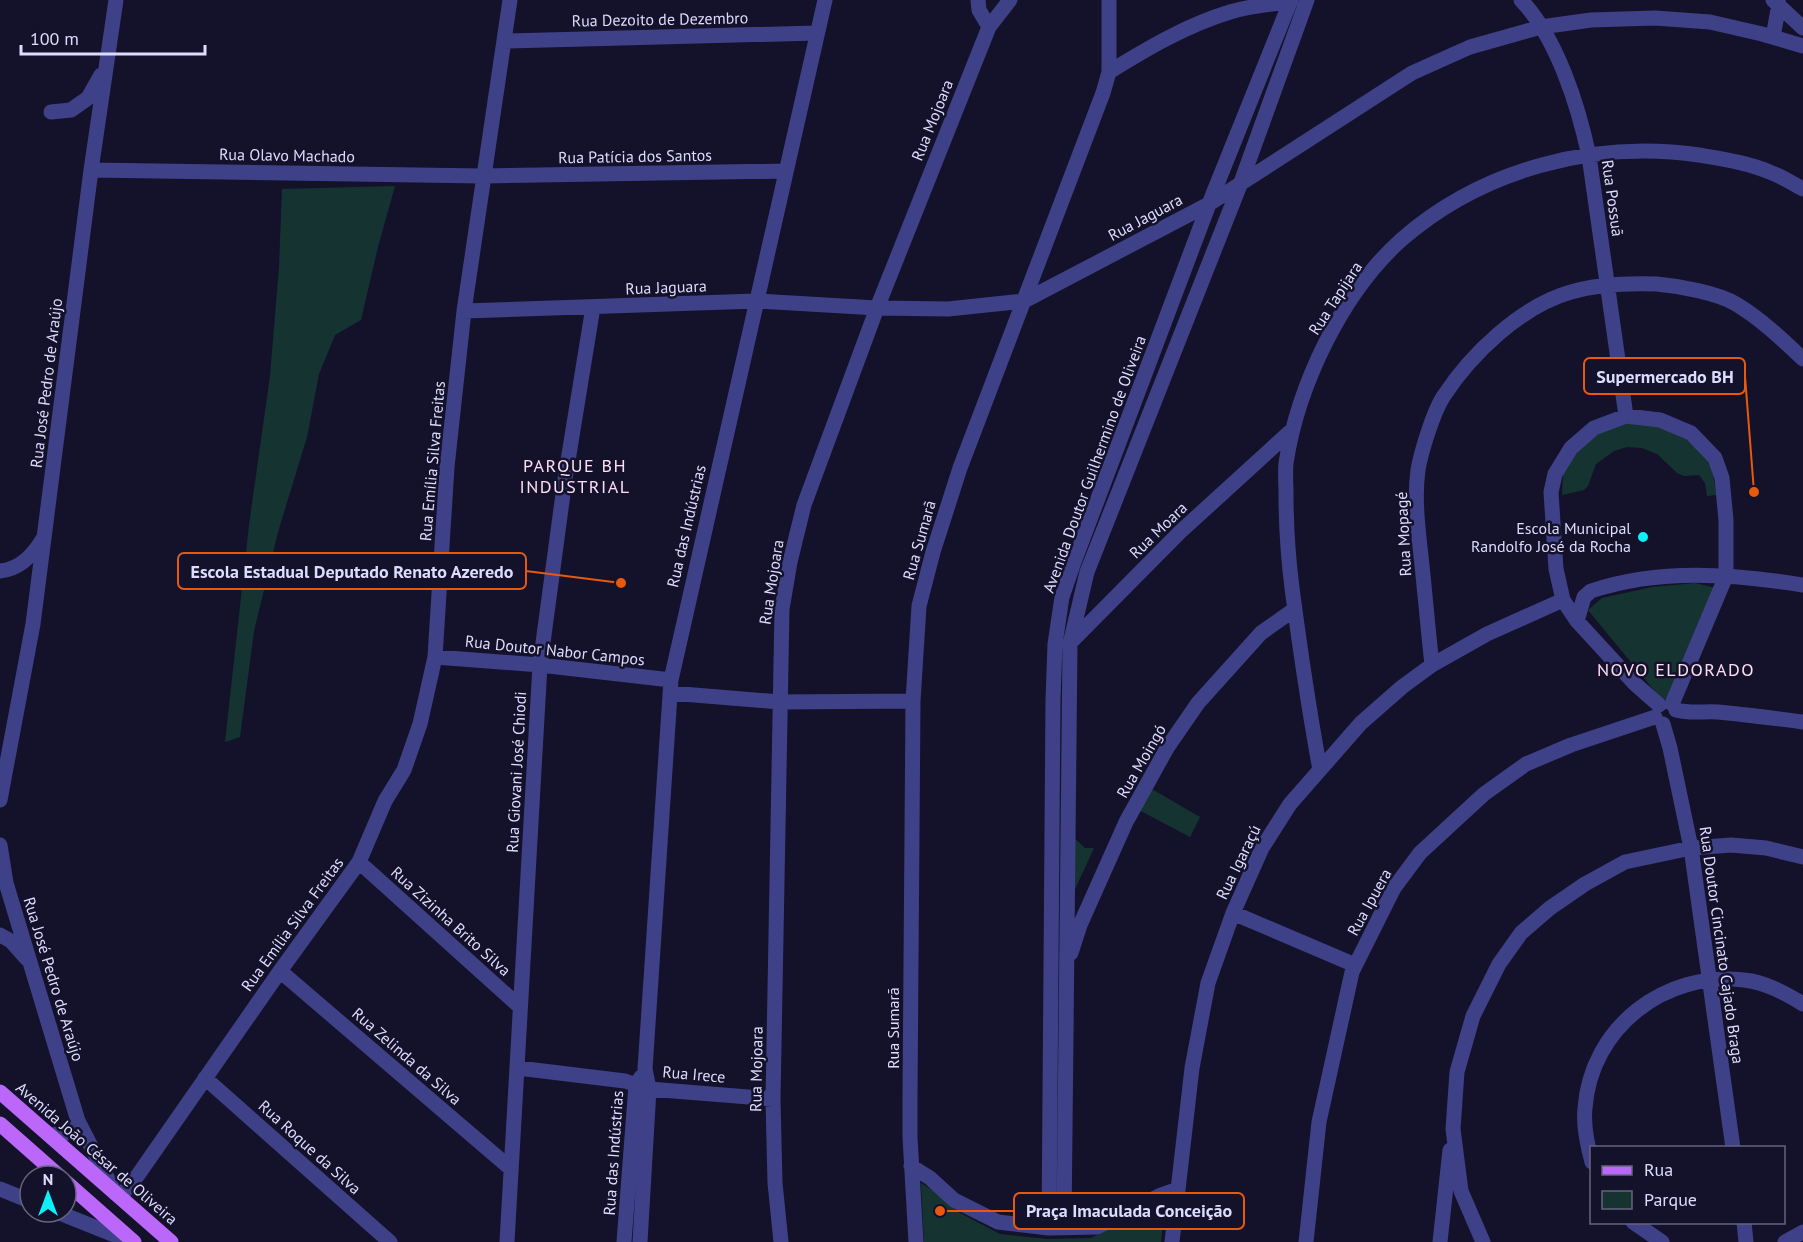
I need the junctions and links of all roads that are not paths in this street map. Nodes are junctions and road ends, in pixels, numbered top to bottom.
1 (116, 0) edge
2 (510, 0) edge
3 (825, 0) edge
4 (978, 0) edge
5 (1010, 0) edge
6 (1108, 0) edge
7 (1308, 0) edge
8 (1521, 0) edge
9 (1291, 1) edge
10 (1776, 2) edge
11 (989, 27) junction
12 (1541, 27) junction
13 (1803, 28) edge
14 (818, 33) junction
15 (1773, 37) junction
16 (504, 41) junction
17 (1803, 46) edge
18 (106, 67) junction
19 (1109, 72) junction
20 (51, 112) dead end
21 (1589, 156) junction
22 (91, 170) junction
23 (786, 171) junction
24 (483, 176) junction
25 (1240, 184) junction
26 (1803, 189) edge
27 (1209, 204) junction
28 (1608, 286) junction
29 (756, 301) junction
30 (1024, 301) junction
31 (593, 307) junction
32 (877, 308) junction
33 (464, 311) junction
34 (1803, 359) edge
35 (1626, 416) junction
36 (1293, 429) junction
37 (45, 534) junction
38 (0, 571) edge
39 (1725, 576) junction
40 (1803, 585) edge
41 (1563, 600) junction
42 (1295, 609) junction
43 (1577, 621) junction
44 (1070, 644) junction
45 (435, 657) junction
46 (1054, 664) junction
47 (540, 665) junction
48 (1432, 665) junction
49 (671, 686) junction
50 (913, 700) junction
51 (780, 702) junction
52 (1670, 715) junction
53 (1803, 722) edge
54 (1320, 771) junction
55 (3, 776) edge
56 (0, 800) edge
57 (0, 845) edge
58 (1691, 848) junction
59 (1803, 857) edge
60 (359, 862) junction
61 (0, 898) edge
62 (15, 911) junction
63 (1233, 913) junction
64 (0, 935) edge
65 (30, 964) junction
66 (1067, 965) junction
67 (1355, 965) junction
68 (280, 971) junction
69 (1710, 979) junction
70 (1803, 1004) edge
71 (520, 1007) junction
72 (518, 1068) junction
73 (1050, 1072) junction
74 (1066, 1072) junction
75 (205, 1078) junction
76 (642, 1087) junction
77 (0, 1092) edge
78 (773, 1099) junction
79 (78, 1121) junction
80 (0, 1124) edge
81 (1453, 1129) junction
82 (50, 1135) junction
83 (1733, 1146) edge
84 (1590, 1153) edge
85 (45, 1164) edge
86 (912, 1166) junction
87 (510, 1168) junction
88 (1178, 1188) junction
89 (0, 1189) edge
90 (78, 1193) edge
91 (117, 1195) junction
92 (18, 1196) edge
93 (78, 1220) edge
94 (1635, 1224) edge
95 (1743, 1224) edge
96 (155, 1228) junction
97 (1057, 1228) junction
98 (1803, 1232) edge
99 (134, 1242) edge
100 (171, 1242) edge
101 (390, 1242) edge
102 (507, 1242) edge
103 (624, 1242) edge
104 (640, 1242) edge
105 (781, 1242) edge
106 (916, 1242) edge
107 (1172, 1242) edge
108 (1306, 1242) edge
109 (1440, 1242) edge
110 (1484, 1242) edge
111 (1662, 1242) edge
112 (1746, 1242) edge
113 (1785, 1242) edge

1 - 18 street, Rua José Pedro de Araújo
2 - 16 street, Rua Emília Silva Freitas
3 - 14 street, Rua das Indústrias
4 - 11 street
5 - 11 street
6 - 19 street
7 - 25 street, Avenida Doutor Guilhermino de Oliveira
8 - 12 street, Rua Possuã
9 - 19 street
9 - 27 street, Avenida Doutor Guilhermino de Oliveira
10 - 13 street
10 - 15 street
11 - 32 street, Rua Mojoara
12 - 15 street, Rua Jaguara
12 - 21 street, Rua Possuã
12 - 25 street, Rua Jaguara
14 - 16 street, Rua Dezoito de Dezembro
14 - 23 street, Rua das Indústrias
15 - 17 street, Rua Jaguara
16 - 24 street, Rua Emília Silva Freitas
18 - 20 street
18 - 22 street, Rua José Pedro de Araújo
19 - 30 street, Rua Sumarã
21 - 26 street, Rua Tapijara
21 - 28 street, Rua Possuã
21 - 36 street, Rua Tapijara
22 - 24 street, Rua Olavo Machado
22 - 37 street, Rua José Pedro de Araújo
23 - 24 street, Rua Patícia dos Santos
23 - 29 street, Rua das Indústrias
24 - 33 street, Rua Emília Silva Freitas
25 - 27 street, Rua Jaguara
25 - 44 street, Avenida Doutor Guilhermino de Oliveira
27 - 30 street, Rua Jaguara
27 - 46 street, Avenida Doutor Guilhermino de Oliveira
28 - 34 street, Rua Mopagé
28 - 35 street, Rua Possuã
28 - 48 street, Rua Mopagé
29 - 31 street, Rua Jaguara
29 - 32 street, Rua Jaguara
29 - 49 street, Rua das Indústrias
30 - 32 street, Rua Jaguara
30 - 50 street, Rua Sumarã
31 - 33 street, Rua Jaguara
31 - 47 street, Rua Giovani José Chiodi
32 - 51 street, Rua Mojoara
33 - 45 street, Rua Emília Silva Freitas
35 - 39 street
35 - 41 street
36 - 42 street, Rua Tapijara
36 - 44 street, Rua Moara
37 - 38 street
37 - 55 street, Rua José Pedro de Araújo
39 - 40 street
39 - 43 street
39 - 52 street
41 - 43 street
41 - 48 street, Rua Igaraçú
42 - 54 street, Rua Tapijara
42 - 66 street, Rua Moingó
43 - 52 street
44 - 46 street, Rua Moara
44 - 66 street, Avenida Doutor Guilhermino de Oliveira
45 - 47 street, Rua Doutor Nabor Campos
45 - 60 street, Rua Emília Silva Freitas
46 - 73 street, Avenida Doutor Guilhermino de Oliveira
47 - 49 street, Rua Doutor Nabor Campos
47 - 71 street, Rua Giovani José Chiodi
48 - 54 street, Rua Igaraçú
49 - 51 street, Rua Doutor Nabor Campos
49 - 76 street, Rua das Indústrias
50 - 51 street, Rua Doutor Nabor Campos
50 - 86 street, Rua Sumarã
51 - 78 street, Rua Mojoara
52 - 53 street, Rua Ipuera
52 - 58 street, Rua Doutor Cincinato Cajado Braga
52 - 67 street, Rua Ipuera
54 - 63 street, Rua Igaraçú
55 - 56 street, Rua José Pedro de Araújo
57 - 62 street, Rua José Pedro de Araújo
58 - 59 street
58 - 69 street, Rua Doutor Cincinato Cajado Braga
58 - 81 street
60 - 68 street, Rua Emília Silva Freitas
60 - 71 street, Rua Zizinha Brito Silva
61 - 62 street
62 - 65 street, Rua José Pedro de Araújo
63 - 67 street
63 - 88 street, Rua Igaraçú
64 - 65 street
65 - 79 street, Rua José Pedro de Araújo
66 - 74 street, Avenida Doutor Guilhermino de Oliveira
67 - 108 street, Rua Ipuera
68 - 75 street, Rua Emília Silva Freitas
68 - 87 street, Rua Zelinda da Silva
69 - 70 street
69 - 83 street, Rua Doutor Cincinato Cajado Braga
69 - 84 street
71 - 72 street, Rua Giovani José Chiodi
72 - 76 street, Rua Irece
72 - 87 street, Rua Giovani José Chiodi
73 - 74 street
73 - 97 street, Avenida Doutor Guilhermino de Oliveira
74 - 97 street, Avenida Doutor Guilhermino de Oliveira
75 - 91 street, Rua Emília Silva Freitas
75 - 101 street, Rua Roque da Silva
76 - 78 street, Rua Irece
76 - 103 street, Rua das Indústrias
76 - 104 street, Rua das Indústrias
77 - 82 main road, Avenida João César de Oliveira
78 - 105 street, Rua Mojoara
79 - 82 street
79 - 91 street, Rua José Pedro de Araújo
80 - 85 main road
81 - 109 street
81 - 110 street
82 - 91 main road, Avenida João César de Oliveira
86 - 97 street
86 - 106 street, Rua Sumarã
87 - 102 street, Rua Giovani José Chiodi
88 - 97 street
88 - 107 street, Rua Igaraçú
89 - 92 street
90 - 99 main road
91 - 96 main road, Avenida João César de Oliveira
93 - 99 street
94 - 111 street
95 - 112 street
96 - 99 main road
96 - 100 main road, Avenida João César de Oliveira
98 - 113 street

